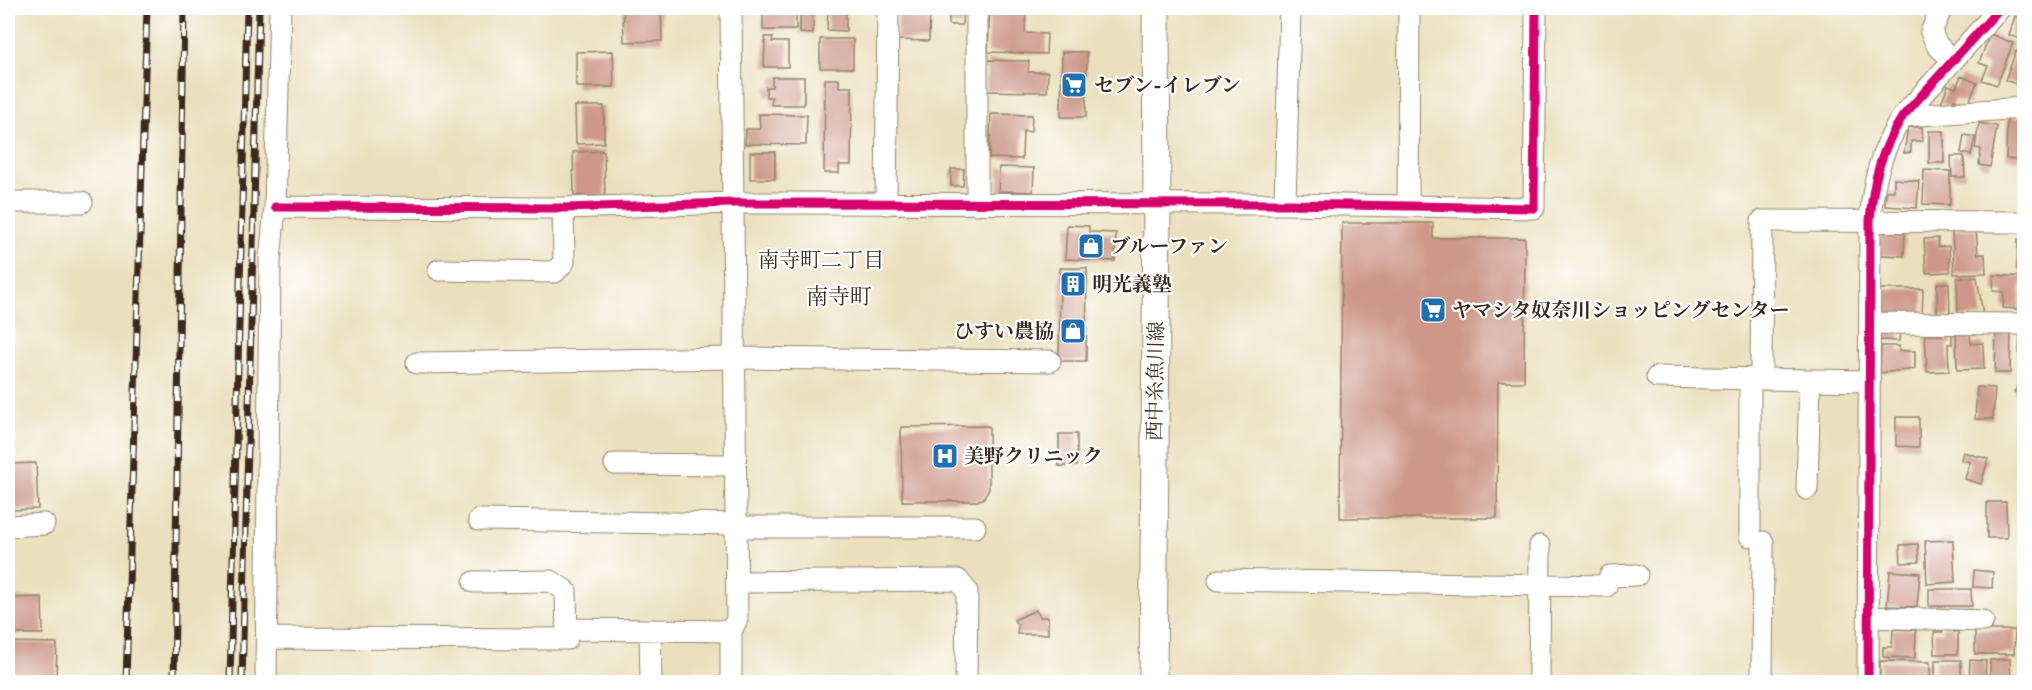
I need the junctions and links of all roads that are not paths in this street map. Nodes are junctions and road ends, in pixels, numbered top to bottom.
1 (280, 8) edge
2 (731, 8) edge
3 (888, 8) edge
4 (977, 8) edge
5 (1156, 8) edge
6 (1290, 8) edge
7 (1409, 8) edge
8 (1536, 8) edge
9 (1942, 8) edge
10 (2000, 8) edge
11 (1952, 60) junction
12 (2025, 108) edge
13 (1903, 116) junction
14 (8, 202) edge
15 (82, 202) dead end
16 (732, 203) junction
17 (886, 204) junction
18 (977, 204) junction
19 (1157, 204) junction
20 (1285, 204) junction
21 (1408, 206) junction
22 (275, 207) junction
23 (563, 208) junction
24 (1870, 220) junction
25 (2025, 222) edge
26 (440, 270) dead end
27 (1870, 323) junction
28 (2025, 324) edge
29 (733, 357) junction
30 (1050, 361) dead end
31 (417, 363) dead end
32 (1657, 377) dead end
33 (1755, 379) junction
34 (1810, 380) junction
35 (1870, 381) junction
36 (615, 465) dead end
37 (734, 465) junction
38 (1807, 489) dead end
39 (478, 520) dead end
40 (44, 524) dead end
41 (8, 526) edge
42 (735, 526) junction
43 (975, 527) dead end
44 (1540, 546) dead end
45 (1637, 574) dead end
46 (1219, 580) dead end
47 (474, 582) dead end
48 (737, 582) junction
49 (1539, 584) junction
50 (1869, 617) junction
51 (1983, 621) dead end
52 (567, 629) junction
53 (650, 631) junction
54 (731, 631) junction
55 (267, 638) junction
56 (266, 682) edge
57 (651, 682) edge
58 (731, 682) edge
59 (966, 682) edge
60 (1153, 682) edge
61 (1539, 682) edge
62 (1762, 682) edge
63 (1868, 682) edge

1 - 22 street
2 - 16 street
3 - 17 street
4 - 18 street
5 - 19 main road, 西中糸魚川線
6 - 20 street
7 - 21 street
8 - 21 street
9 - 11 street
10 - 11 street
11 - 13 street
12 - 13 street
13 - 24 street
14 - 15 street
16 - 17 street
16 - 23 street
16 - 29 street
17 - 18 street
18 - 19 street
19 - 20 street
19 - 60 main road, 西中糸魚川線
20 - 21 street
22 - 23 street
22 - 55 street
23 - 26 street
24 - 25 street
24 - 27 street
24 - 33 street
27 - 28 street
27 - 35 street
29 - 30 street
29 - 31 street
29 - 37 street
32 - 33 street
33 - 34 street
33 - 62 street
34 - 35 street
34 - 38 street
35 - 50 street
36 - 37 street
37 - 42 street
39 - 42 street
40 - 41 street
42 - 43 street
42 - 48 street
44 - 49 street
45 - 49 street
46 - 49 street
47 - 52 street
48 - 54 street
48 - 59 street
49 - 61 street
50 - 51 street
50 - 63 street
52 - 53 street
52 - 55 street
53 - 54 street
53 - 57 street
54 - 58 street
55 - 56 street

